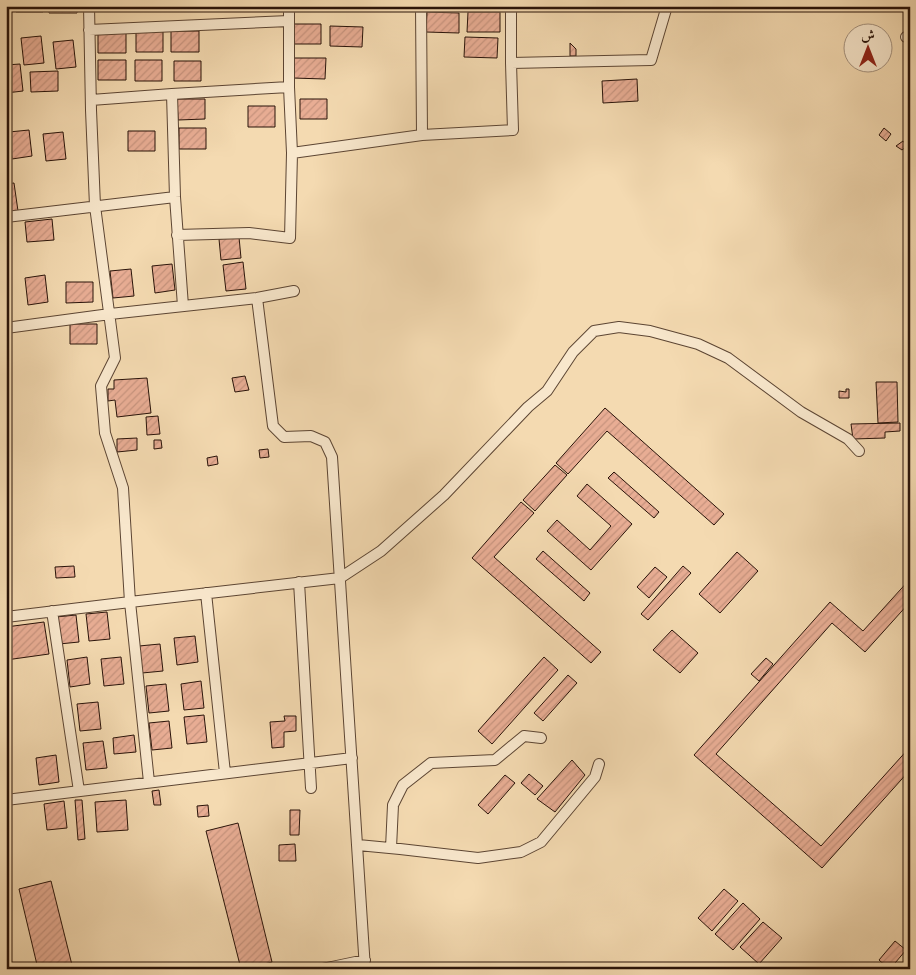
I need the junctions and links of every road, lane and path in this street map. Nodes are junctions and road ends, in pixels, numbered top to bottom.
1 (89, 6) edge
2 (289, 6) edge
3 (422, 6) edge
4 (511, 6) edge
5 (667, 6) edge
6 (289, 22) junction
7 (89, 30) junction
8 (511, 64) junction
9 (289, 87) junction
10 (172, 94) junction
11 (91, 100) junction
12 (422, 135) junction
13 (292, 153) junction
14 (175, 197) junction
15 (95, 206) junction
16 (6, 217) edge
17 (177, 235) junction
18 (294, 291) dead end
19 (257, 298) junction
20 (183, 306) junction
21 (110, 314) junction
22 (6, 328) edge
23 (859, 451) dead end
24 (340, 578) junction
25 (299, 582) junction
26 (206, 593) junction
27 (130, 602) junction
28 (52, 611) junction
29 (6, 617) edge
30 (542, 738) dead end
31 (352, 758) junction
32 (309, 762) junction
33 (598, 764) dead end
34 (225, 773) junction
35 (149, 782) junction
36 (311, 788) dead end
37 (79, 791) junction
38 (6, 800) edge
39 (358, 846) junction
40 (391, 848) junction
41 (365, 964) edge
42 (322, 969) edge

1 - 7 street
2 - 6 street
3 - 12 street
4 - 8 street
5 - 8 street
6 - 7 street
6 - 9 street
7 - 11 street
8 - 12 street
9 - 10 street
9 - 13 street
10 - 11 street
10 - 14 street
11 - 15 street
12 - 13 street
13 - 17 street
14 - 15 street
14 - 17 street
15 - 16 street
15 - 21 street
17 - 20 street
18 - 19 street
19 - 20 street
19 - 24 street
20 - 21 street
21 - 22 street
21 - 27 street
23 - 24 street
24 - 25 street
24 - 31 street
25 - 26 street
25 - 32 street
26 - 27 street
26 - 34 street
27 - 28 street
27 - 35 street
28 - 29 street
28 - 37 street
30 - 40 street
31 - 32 street
31 - 39 street
32 - 34 street
32 - 36 street
33 - 40 street
34 - 35 street
35 - 37 street
37 - 38 street
39 - 40 street
39 - 41 street
41 - 42 street

